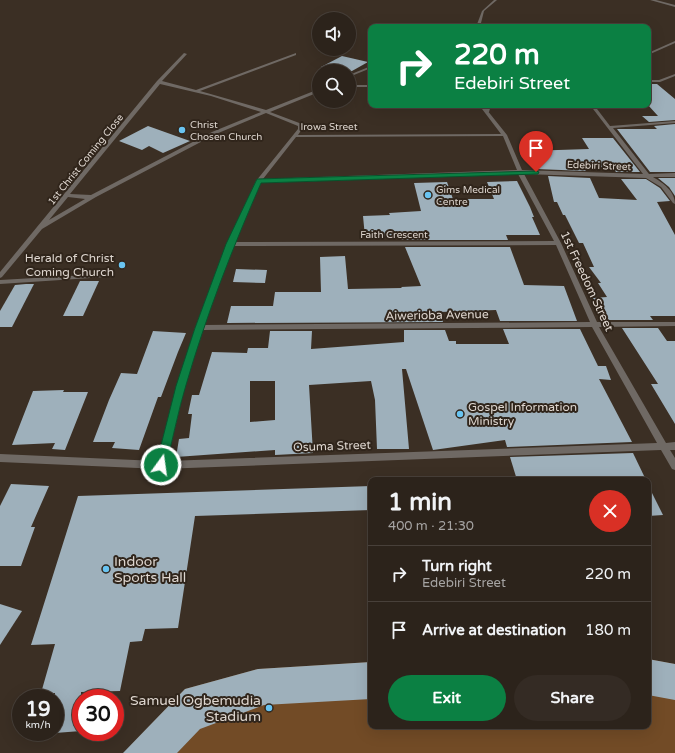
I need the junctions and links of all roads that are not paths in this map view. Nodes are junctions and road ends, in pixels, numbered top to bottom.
1 (496, 0) edge
2 (652, 0) edge
3 (675, 6) edge
4 (479, 24) edge
5 (675, 42) edge
6 (651, 53) edge
7 (185, 54) dead end
8 (295, 54) dead end
9 (368, 68) edge
10 (356, 73) edge
11 (675, 75) edge
12 (651, 81) edge
13 (660, 81) junction
14 (159, 82) junction
15 (675, 82) edge
16 (356, 86) edge
17 (368, 86) edge
18 (196, 91) junction
19 (312, 93) edge
20 (594, 108) edge
21 (488, 109) edge
22 (266, 112) junction
23 (675, 122) edge
24 (610, 127) junction
25 (505, 135) junction
26 (295, 136) junction
27 (520, 172) junction
28 (675, 175) edge
29 (647, 176) junction
30 (259, 181) junction
31 (67, 195) junction
32 (94, 196) junction
33 (675, 202) edge
34 (41, 227) junction
35 (558, 243) junction
36 (230, 244) junction
37 (0, 276) edge
38 (104, 276) dead end
39 (0, 282) edge
40 (594, 324) junction
41 (675, 324) edge
42 (199, 328) junction
43 (665, 446) junction
44 (675, 446) edge
45 (0, 458) edge
46 (161, 465) junction
47 (675, 466) edge

1 - 4 lane
2 - 3 street
5 - 6 street
7 - 14 street, 1st Christ Coming Close
8 - 18 street
9 - 10 street
11 - 13 street
12 - 13 street
13 - 15 street
14 - 18 street
14 - 31 street, 1st Christ Coming Close
16 - 17 street
18 - 22 street
19 - 22 street
20 - 24 street
21 - 25 street, 1st Freedom Street
22 - 26 street
22 - 32 street
23 - 24 street
24 - 29 street
25 - 26 street, Irowa Street
25 - 27 street, 1st Freedom Street
26 - 30 street, Irowa Street
27 - 29 street, Edebiri Street
27 - 30 street, Edebiri Street
27 - 35 street, 1st Freedom Street
28 - 29 street, Edebiri Street
29 - 33 street
30 - 36 street, Irowa Street
31 - 32 street
31 - 34 street, 1st Christ Coming Close
32 - 34 street
34 - 37 street, 1st Christ Coming Close
35 - 36 street, Faith Crescent
35 - 40 street, 1st Freedom Street
36 - 42 street, Irowa Street
38 - 39 street
40 - 41 street, Aiwerioba Avenue
40 - 42 street, Aiwerioba Avenue
40 - 43 street, 1st Freedom Street
42 - 46 street, Irowa Street
43 - 44 street, Osuma Street
43 - 46 street, Osuma Street
43 - 47 street, 1st Freedom Street
45 - 46 street, Osuma Street

